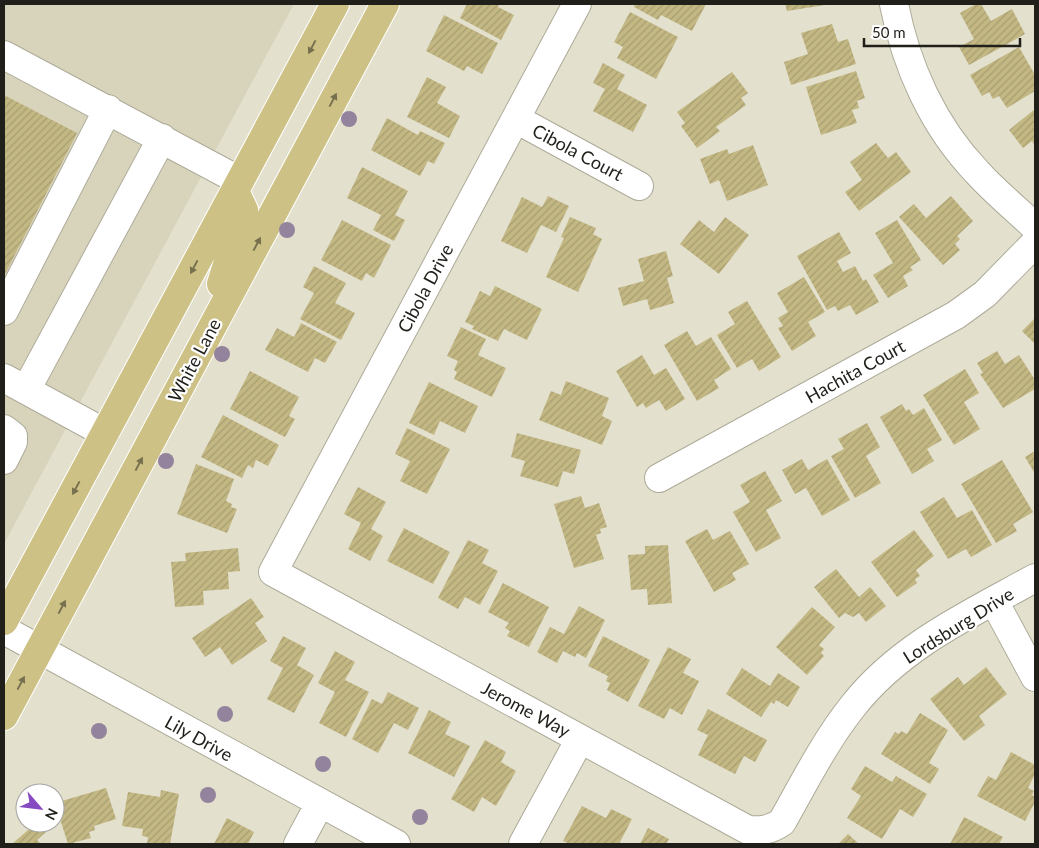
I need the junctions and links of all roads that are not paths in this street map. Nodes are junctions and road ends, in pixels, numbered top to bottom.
1 (335, 4) edge
2 (385, 4) edge
3 (577, 4) edge
4 (894, 4) edge
5 (4, 55) edge
6 (108, 109) junction
7 (516, 119) junction
8 (162, 138) junction
9 (238, 186) junction
10 (640, 186) dead end
11 (1035, 227) edge
12 (1035, 243) edge
13 (4, 312) edge
14 (200, 350) junction
15 (15, 384) edge
16 (4, 429) edge
17 (105, 433) junction
18 (4, 460) edge
19 (659, 478) dead end
20 (273, 572) joint
21 (1035, 578) edge
22 (994, 601) junction
23 (4, 621) edge
24 (4, 630) edge
25 (39, 650) junction
26 (1035, 677) edge
27 (4, 716) edge
28 (580, 738) junction
29 (320, 803) junction
30 (782, 822) joint
31 (298, 844) edge
32 (396, 844) edge
33 (523, 844) edge

1 -> 9 main road
14 -> 2 main road, White Lane
3 - 7 street, Cibola Drive
4 - 11 street
5 - 6 street
6 - 8 street
6 - 13 street
7 - 10 street, Cibola Court
7 - 20 street, Cibola Drive
8 - 9 street
8 - 15 street
9 - 14 main road
9 -> 17 main road
12 - 19 street, Hachita Court
25 -> 14 main road, White Lane
15 - 17 street
16 - 18 street
17 -> 23 main road
20 - 28 street, Jerome Way
21 - 22 street, Lordsburg Drive
22 - 26 street
22 - 30 street, Lordsburg Drive
24 - 25 street, Lily Drive
27 -> 25 main road, White Lane
25 - 29 street, Lily Drive
28 - 30 street, Jerome Way
28 - 33 street
29 - 31 street
29 - 32 street, Lily Drive

